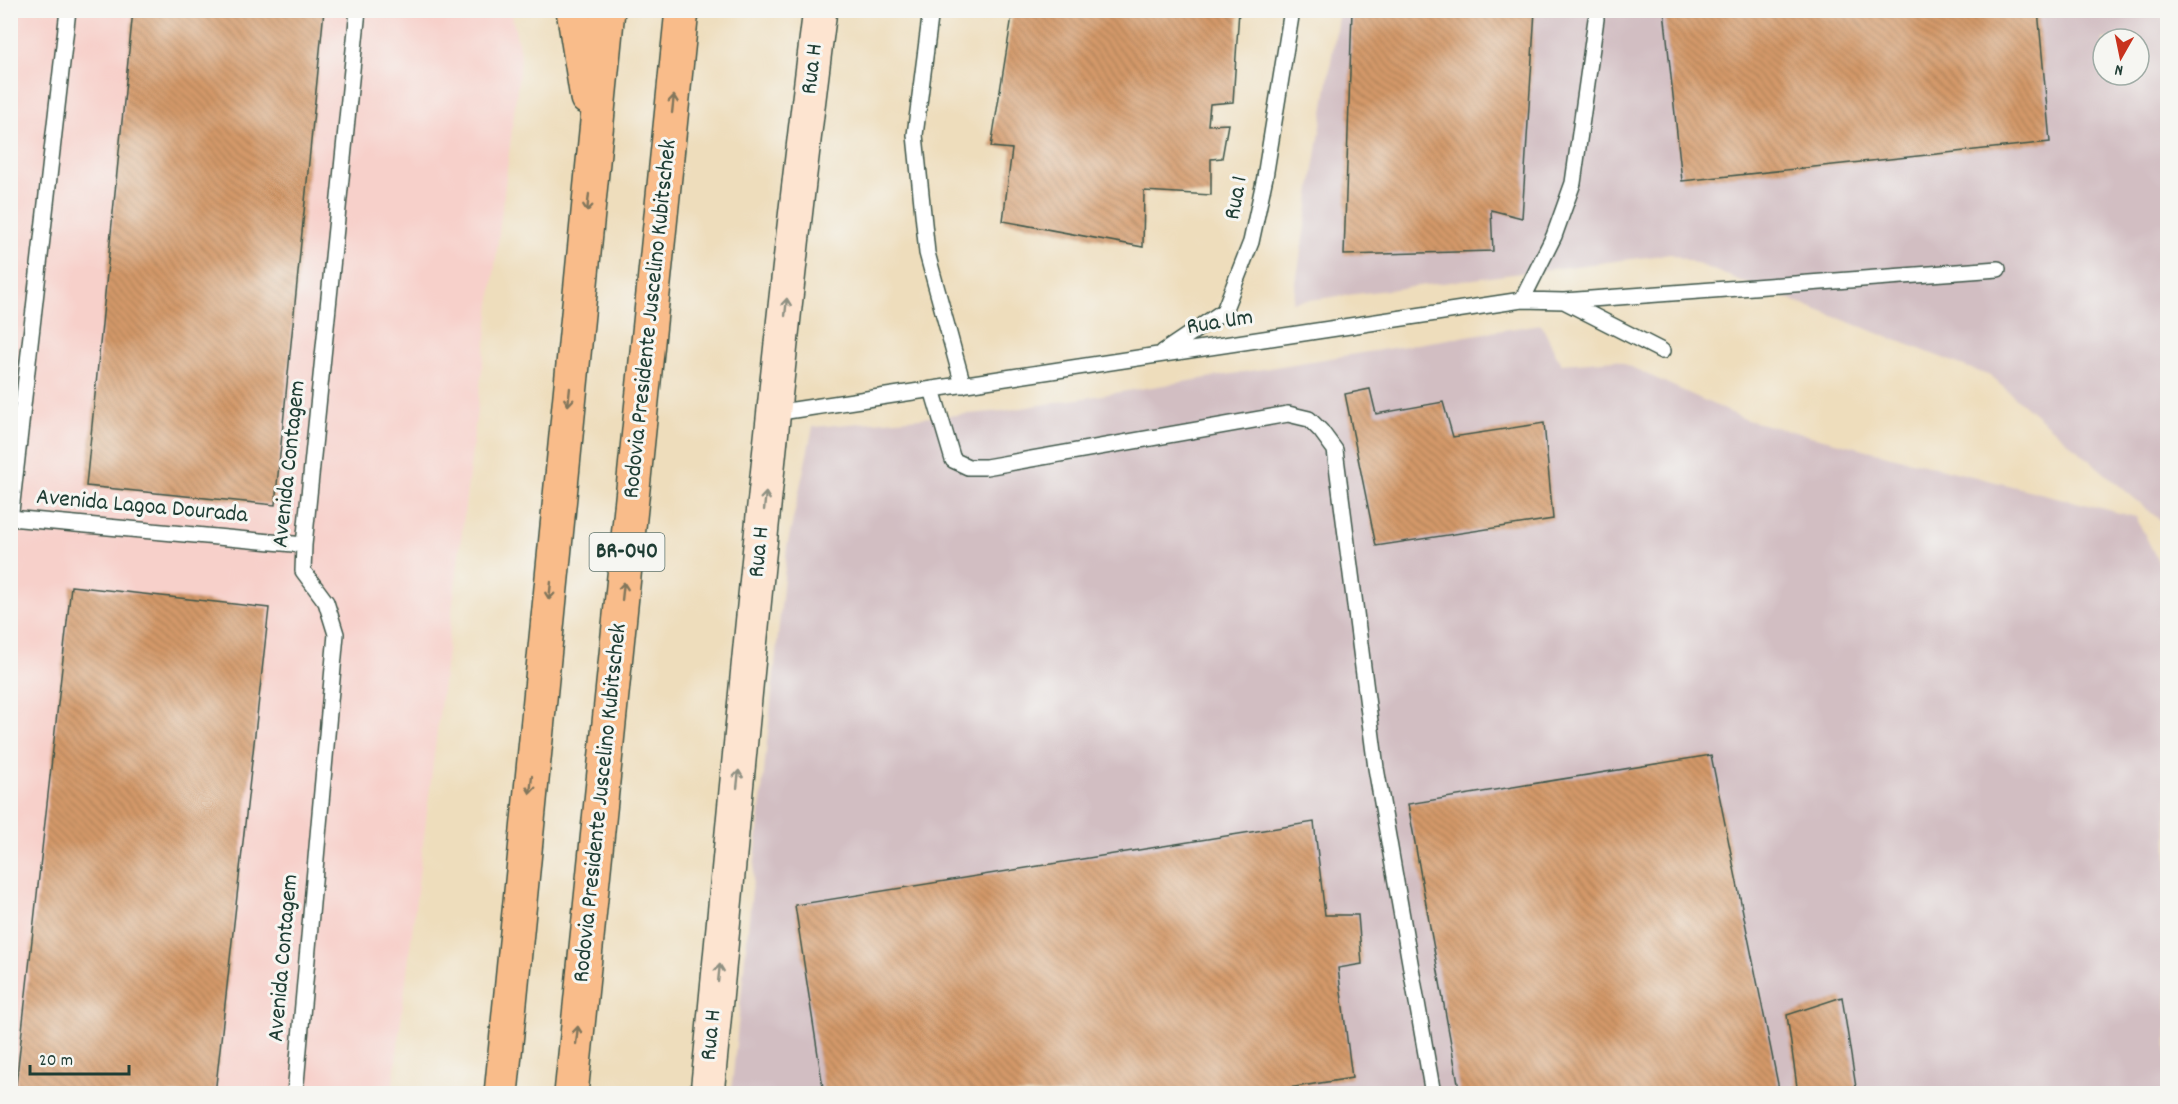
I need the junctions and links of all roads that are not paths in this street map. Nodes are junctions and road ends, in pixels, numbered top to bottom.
1 (68, 10) edge
2 (358, 10) edge
3 (573, 10) edge
4 (608, 10) edge
5 (682, 10) edge
6 (820, 10) edge
7 (931, 10) edge
8 (1292, 10) edge
9 (1596, 19) dead end
10 (593, 145) junction
11 (1998, 269) dead end
12 (1522, 300) junction
13 (1564, 301) junction
14 (1662, 351) dead end
15 (1158, 355) junction
16 (963, 385) junction
17 (932, 389) junction
18 (774, 413) junction
19 (11, 519) edge
20 (304, 545) junction
21 (294, 1094) edge
22 (501, 1094) edge
23 (571, 1094) edge
24 (707, 1094) edge
25 (1433, 1094) edge

1 - 19 lane
2 - 20 lane, Avenida Contagem
3 - 10 highway
4 - 10 highway, BR-040
23 -> 5 highway, Rodovia Presidente Juscelino Kubitschek / BR-040
18 -> 6 main road, Rua H
7 - 16 lane
8 - 15 lane, Rua 1
9 - 12 lane
10 -> 22 highway, BR-040
11 - 13 lane
12 - 13 lane, Rua Um
12 - 15 lane, Rua Um
13 - 14 lane, Rua Um
15 - 16 lane, Rua Um
16 - 17 lane, Rua Um
17 - 18 lane, Rua Um
17 - 25 lane
24 -> 18 main road, Rua H
19 - 20 lane, Avenida Lagoa Dourada
20 - 21 lane, Avenida Contagem

